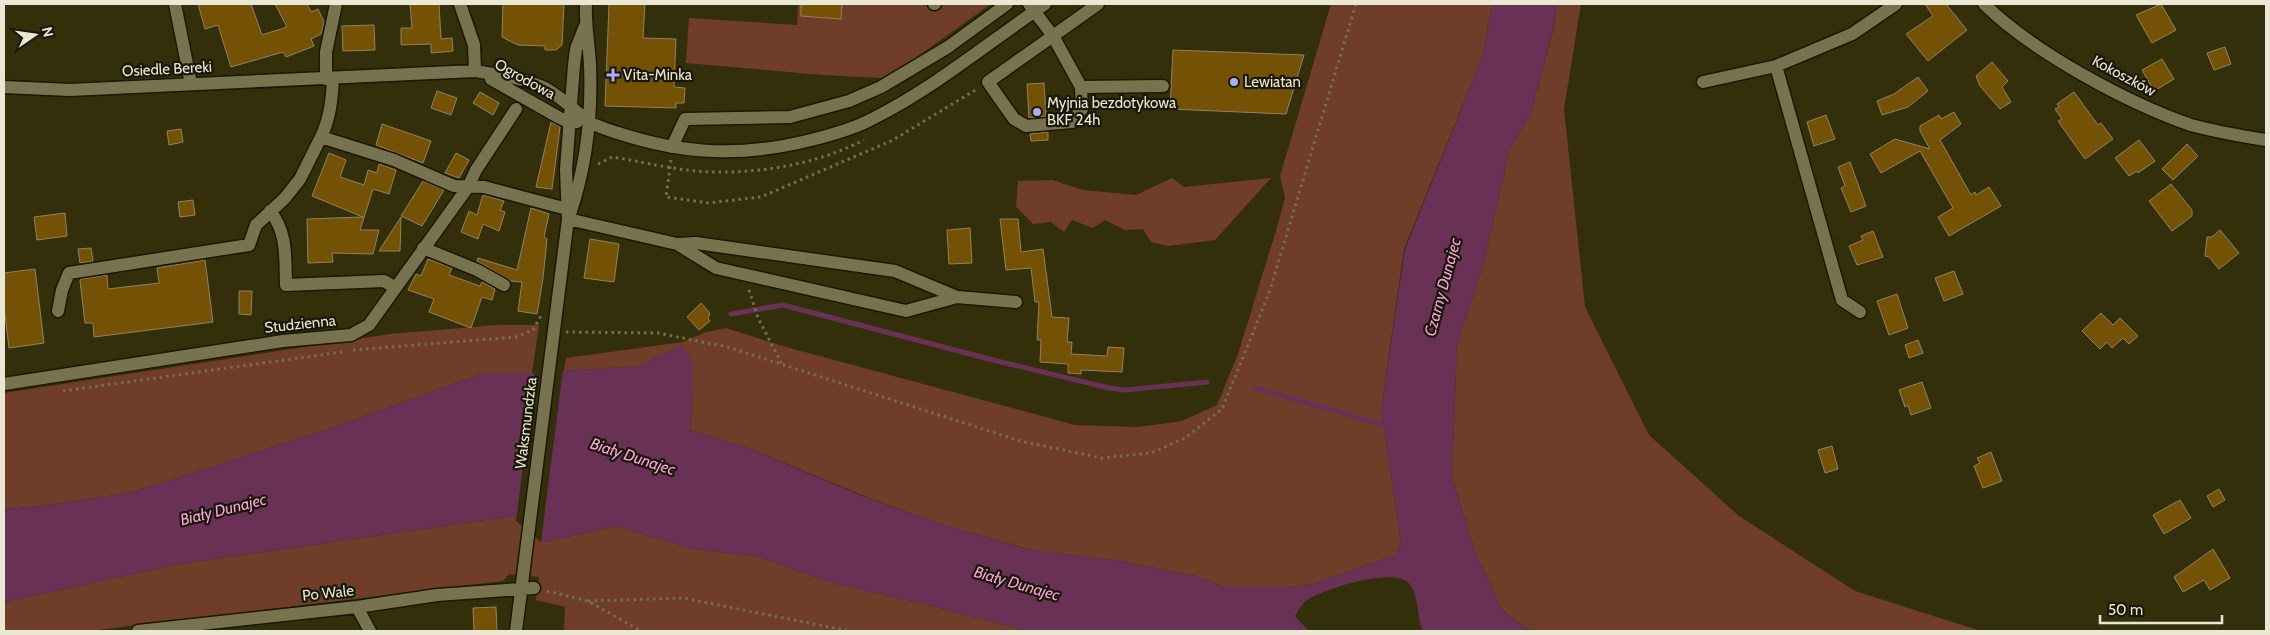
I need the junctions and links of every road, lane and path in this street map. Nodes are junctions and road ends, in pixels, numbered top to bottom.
1 (175, 4) edge
2 (336, 4) edge
3 (460, 4) edge
4 (586, 4) edge
5 (1008, 4) edge
6 (1098, 4) edge
7 (1356, 4) edge
8 (1896, 4) edge
9 (1984, 4) edge
10 (1036, 6) edge
11 (585, 26) junction
12 (1052, 36) junction
13 (1776, 66) junction
14 (475, 71) junction
15 (329, 79) junction
16 (988, 82) junction
17 (1703, 82) dead end
18 (191, 84) junction
19 (1163, 86) dead end
20 (4, 87) edge
21 (1081, 87) junction
22 (571, 105) junction
23 (516, 108) dead end
24 (588, 121) junction
25 (570, 122) junction
26 (321, 137) junction
27 (2266, 140) edge
28 (672, 147) junction
29 (468, 187) junction
30 (270, 211) junction
31 (567, 214) junction
32 (677, 244) junction
33 (423, 248) junction
34 (504, 285) dead end
35 (394, 287) junction
36 (957, 297) junction
37 (751, 298) dead end
38 (1016, 302) dead end
39 (58, 311) dead end
40 (1860, 312) dead end
41 (533, 330) dead end
42 (568, 332) dead end
43 (782, 364) junction
44 (4, 384) edge
45 (62, 391) dead end
46 (528, 589) junction
47 (588, 601) junction
48 (357, 607) junction
49 (138, 631) edge
50 (370, 631) edge
51 (516, 631) edge
52 (641, 631) edge
53 (850, 631) edge

1 - 18 street
2 - 15 street
3 - 14 street
4 - 11 street, Waksmundzka
5 - 28 street
6 - 12 street
7 - 43 path
8 - 13 street
9 - 27 street, Kokoszków
10 - 12 street
10 - 28 street
11 - 22 street, Waksmundzka
11 - 24 street, Waksmundzka
12 - 16 street
12 - 21 street
13 - 17 street
13 - 40 street
14 - 15 street, Osiedle Bereki
14 - 22 street, Ogrodowa
14 - 25 street, Ogrodowa
15 - 18 street, Osiedle Bereki
15 - 26 street
16 - 21 street
16 - 28 path
18 - 20 street, Osiedle Bereki
19 - 21 street
22 - 24 street, Ogrodowa
22 - 25 street, Waksmundzka
23 - 29 street, Studzienna
24 - 25 street
24 - 28 street
24 - 31 street, Waksmundzka
25 - 31 street, Waksmundzka
26 - 29 street
26 - 30 street
29 - 31 street
29 - 33 street, Studzienna
30 - 35 street
30 - 39 street
31 - 32 street
31 - 46 street, Waksmundzka
32 - 36 street
32 - 36 street
33 - 34 street
33 - 35 street, Studzienna
35 - 44 street, Studzienna
36 - 38 street
37 - 43 path
41 - 45 path
42 - 43 path
46 - 47 path
46 - 48 street, Po Wale
46 - 51 street, Waksmundzka
47 - 52 path
47 - 53 path
48 - 49 street, Po Wale
48 - 50 street

